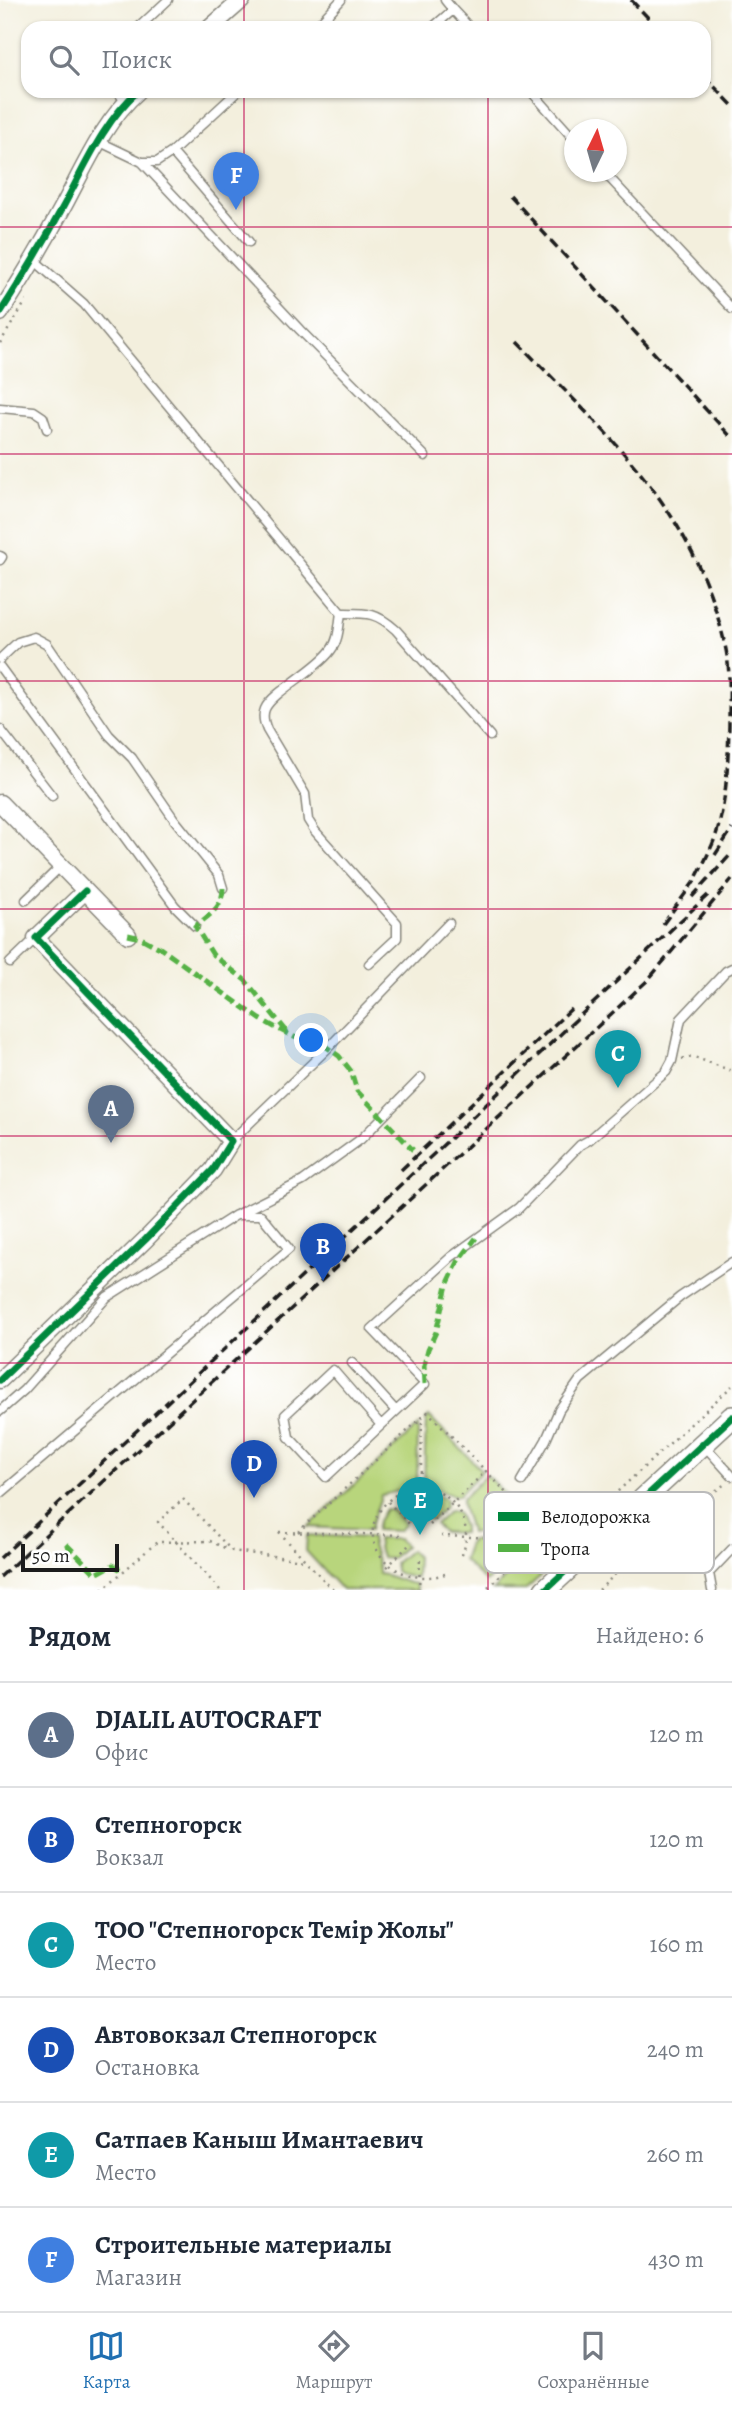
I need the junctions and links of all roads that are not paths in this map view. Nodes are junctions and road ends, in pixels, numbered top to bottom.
1 (168, 0) edge
2 (242, 0) edge
3 (341, 0) edge
4 (445, 0) edge
5 (453, 10) junction
6 (146, 21) edge
7 (218, 21) edge
8 (323, 21) edge
9 (440, 21) edge
10 (463, 21) edge
11 (125, 98) edge
12 (230, 98) edge
13 (537, 98) edge
14 (564, 127) edge
15 (98, 141) junction
16 (172, 152) junction
17 (142, 162) junction
18 (613, 182) edge
19 (249, 242) dead end
20 (34, 260) junction
21 (732, 309) edge
22 (0, 313) edge
23 (0, 408) edge
24 (47, 429) dead end
25 (425, 456) dead end
26 (341, 613) junction
27 (0, 659) edge
28 (0, 667) edge
29 (0, 729) edge
30 (490, 736) dead end
31 (52, 796) dead end
32 (0, 803) edge
33 (61, 866) junction
34 (223, 888) dead end
35 (85, 891) junction
36 (26, 900) dead end
37 (449, 923) dead end
38 (195, 926) dead end
39 (128, 935) dead end
40 (36, 938) junction
41 (10, 963) dead end
42 (369, 964) dead end
43 (732, 968) edge
44 (421, 1078) dead end
45 (231, 1141) junction
46 (236, 1215) junction
47 (732, 1262) edge
48 (352, 1363) dead end
49 (0, 1380) edge
50 (0, 1411) edge
51 (396, 1411) junction
52 (732, 1417) edge
53 (381, 1425) junction
54 (703, 1444) junction
55 (732, 1477) edge
56 (522, 1481) dead end
57 (651, 1492) edge
58 (0, 1494) edge
59 (729, 1552) edge
60 (714, 1568) edge
61 (563, 1573) edge
62 (545, 1590) edge

1 - 6 lane
2 - 7 street
3 - 8 lane
4 - 5 lane
5 - 9 lane
5 - 10 lane
11 - 15 street
12 - 16 lane
13 - 14 lane
15 - 17 lane
15 - 20 street
16 - 17 lane
16 - 19 lane
17 - 25 lane
18 - 21 lane
20 - 22 street
20 - 26 lane
23 - 24 lane
26 - 30 lane
26 - 42 lane
27 - 34 lane
28 - 38 lane
29 - 31 lane
32 - 33 street
33 - 35 street
33 - 36 lane
35 - 39 street
35 - 40 street
37 - 45 lane
40 - 41 lane
40 - 45 street
43 - 51 lane
44 - 46 lane
45 - 49 street
46 - 50 lane
46 - 58 lane
47 - 56 lane
48 - 51 lane
51 - 53 lane
52 - 54 street
53 - 53 lane
54 - 55 lane
54 - 57 street
59 - 60 lane
61 - 62 street

